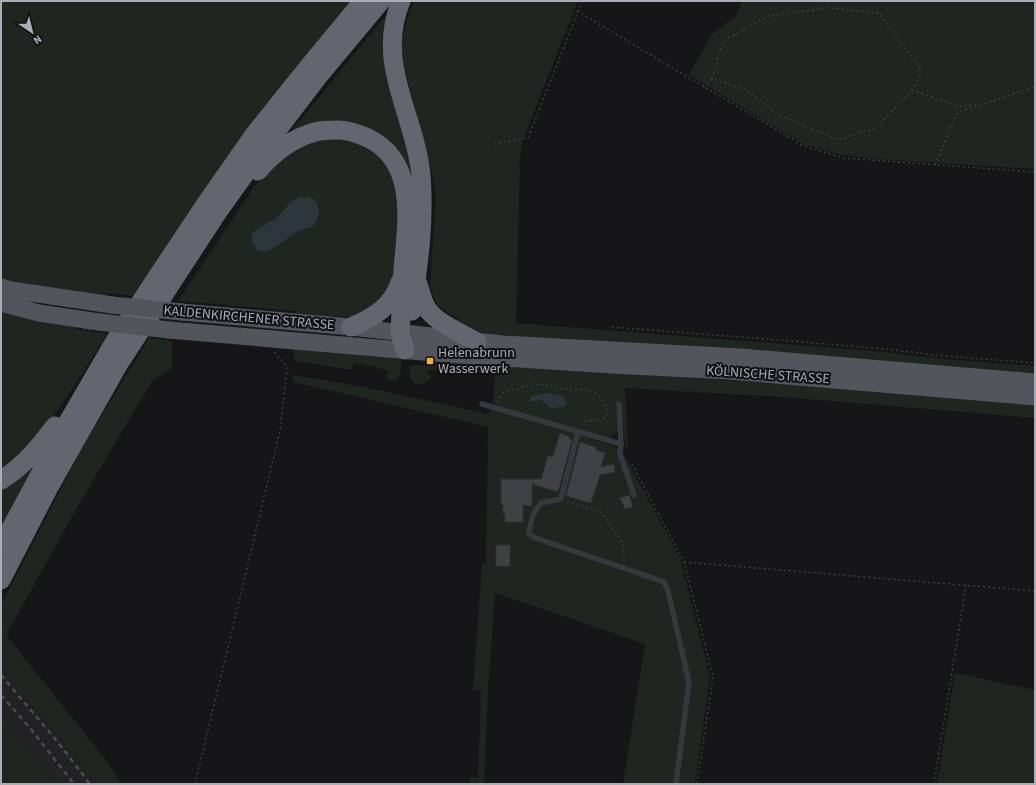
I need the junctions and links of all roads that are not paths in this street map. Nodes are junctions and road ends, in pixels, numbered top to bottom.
1 (363, 1) edge
2 (381, 1) edge
3 (401, 1) edge
4 (189, 255) junction
5 (410, 273) junction
6 (1, 287) edge
7 (1, 303) edge
8 (351, 327) junction
9 (405, 339) junction
10 (116, 342) junction
11 (493, 348) junction
12 (1035, 382) edge
13 (1035, 397) edge
14 (482, 404) dead end
15 (619, 404) dead end
16 (578, 432) junction
17 (621, 444) junction
18 (1, 480) edge
19 (634, 495) dead end
20 (1, 548) edge
21 (1, 580) edge
22 (676, 784) edge

1 - 10 highway
2 - 4 highway
3 - 5 highway
4 - 5 highway
4 - 21 highway
5 - 8 highway
5 - 9 highway
5 - 11 highway
6 - 8 main road, KALDENKIRCHENER STRASSE, bridge
7 - 9 main road, KALDENKIRCHENER STRASSE, bridge
8 - 9 main road, KALDENKIRCHENER STRASSE
9 - 11 main road, KALDENKIRCHENER STRASSE
10 - 18 highway
10 - 20 highway
11 - 12 main road, KÖLNISCHE STRASSE
11 - 13 main road, KÖLNISCHE STRASSE
14 - 16 lane
15 - 17 lane
16 - 17 lane
16 - 22 lane
17 - 19 lane

